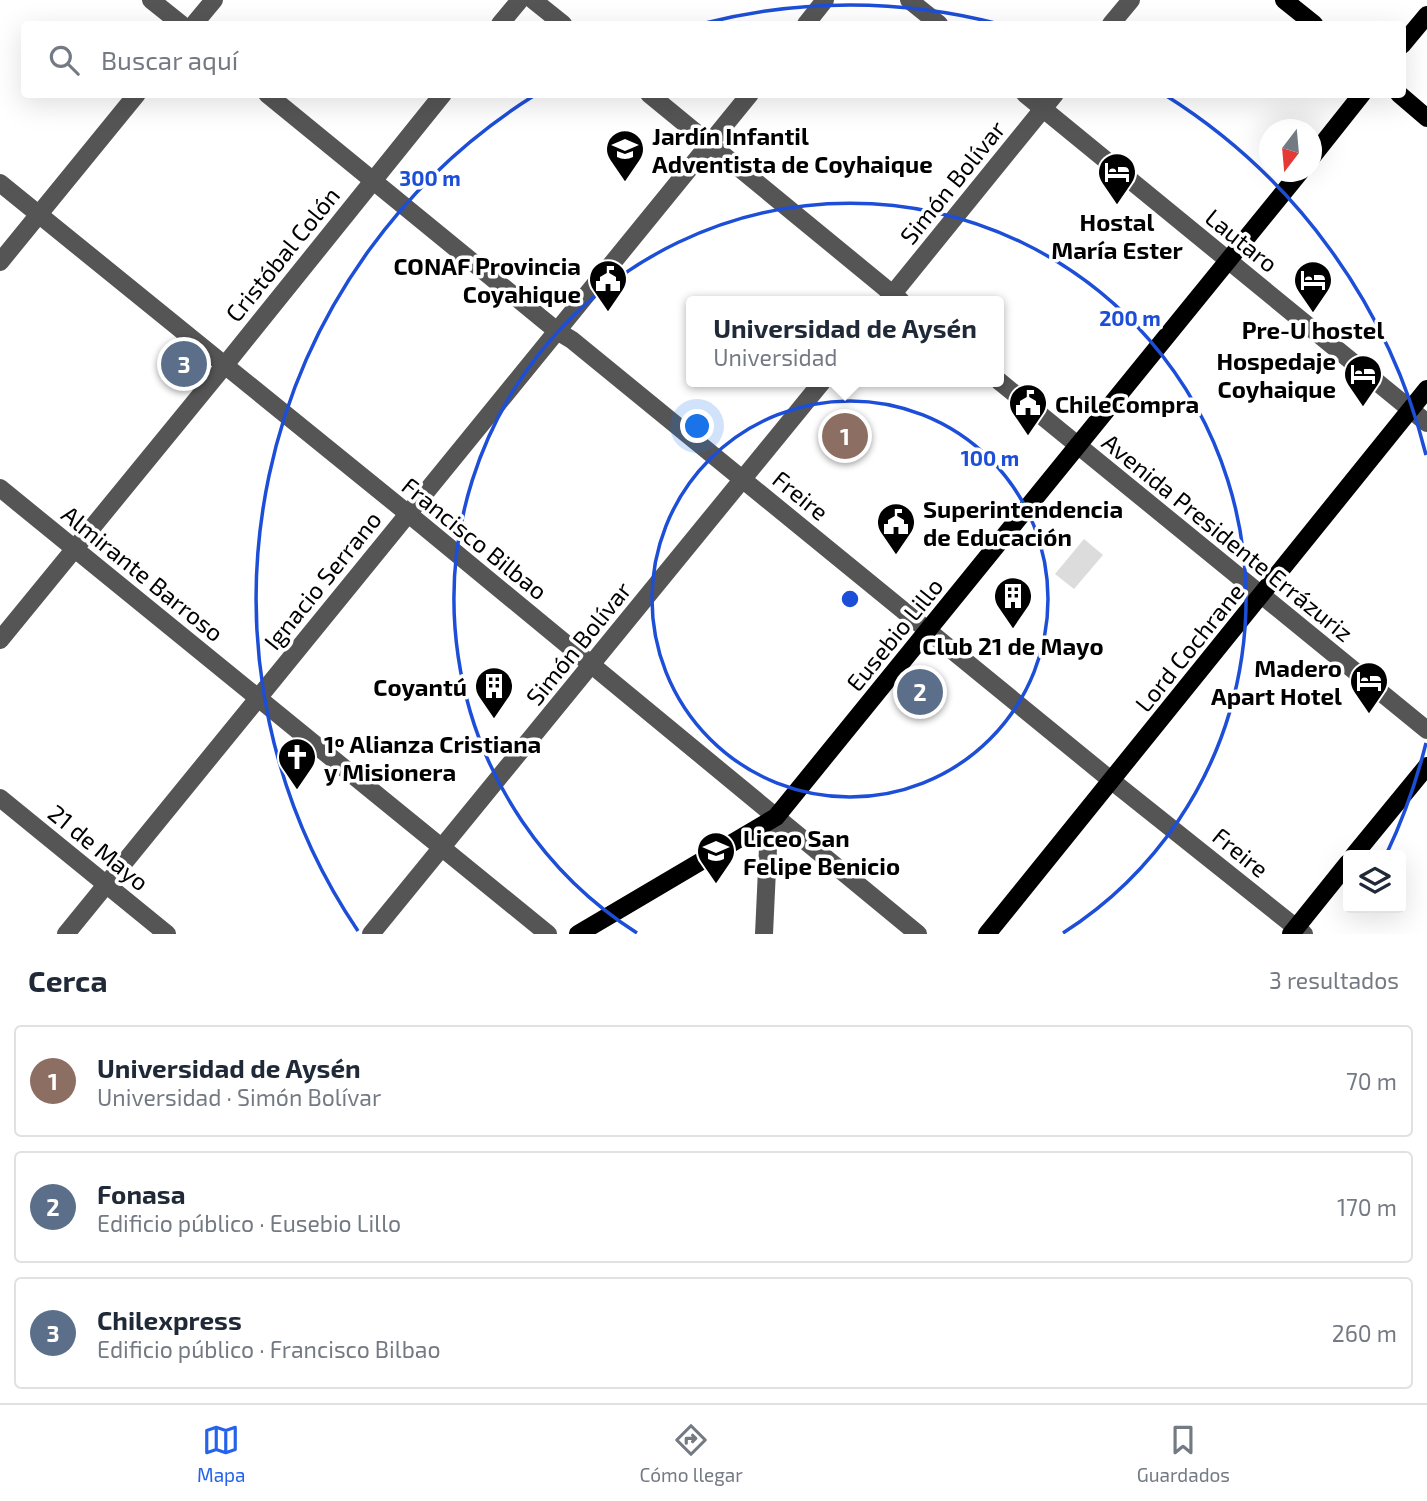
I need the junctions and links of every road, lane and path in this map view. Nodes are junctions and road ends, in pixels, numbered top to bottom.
1 (151, 0) edge
2 (214, 0) edge
3 (520, 0) edge
4 (533, 0) edge
5 (825, 0) edge
6 (909, 0) edge
7 (1131, 0) edge
8 (1284, 0) edge
9 (1427, 15) edge
10 (177, 21) edge
11 (196, 21) edge
12 (502, 21) edge
13 (560, 21) edge
14 (808, 21) edge
15 (935, 21) edge
16 (1114, 21) edge
17 (1310, 21) edge
18 (1406, 40) edge
19 (134, 98) edge
20 (272, 98) edge
21 (440, 98) edge
22 (654, 98) edge
23 (747, 98) edge
24 (1030, 98) edge
25 (1052, 98) edge
26 (1359, 98) edge
27 (1404, 98) edge
28 (1043, 109) junction
29 (1427, 118) edge
30 (1322, 143) edge
31 (710, 144) junction
32 (373, 181) junction
33 (1292, 182) edge
34 (0, 183) edge
35 (39, 214) junction
36 (1228, 260) junction
37 (0, 262) edge
38 (890, 296) edge
39 (896, 296) edge
40 (557, 331) junction
41 (225, 365) junction
42 (1004, 385) edge
43 (818, 387) edge
44 (1427, 390) edge
45 (1410, 410) junction
46 (1427, 423) edge
47 (1078, 446) junction
48 (743, 480) junction
49 (0, 488) edge
50 (407, 514) junction
51 (75, 548) junction
52 (1262, 595) junction
53 (928, 631) junction
54 (0, 640) edge
55 (591, 665) junction
56 (258, 698) junction
57 (1427, 730) edge
58 (1427, 766) edge
59 (1112, 781) junction
60 (0, 798) edge
61 (776, 817) junction
62 (442, 848) junction
63 (1358, 850) edge
64 (1343, 870) edge
65 (106, 885) junction
66 (1297, 932) edge
67 (66, 934) edge
68 (167, 934) edge
69 (371, 934) edge
70 (548, 934) edge
71 (578, 934) edge
72 (764, 934) edge
73 (918, 934) edge
74 (987, 934) edge

1 - 10 street
2 - 11 street
3 - 12 street
4 - 13 street
5 - 14 street
6 - 15 street
7 - 16 street
8 - 17 main road
9 - 18 main road
19 - 35 street
20 - 32 street, Freire
21 - 32 street, Cristóbal Colón
22 - 31 street
23 - 31 street, Ignacio Serrano
24 - 28 street, Lautaro
25 - 28 street, Simón Bolívar
26 - 30 main road
27 - 29 main road
28 - 36 street, Lautaro
28 - 39 street, Simón Bolívar
31 - 38 street
31 - 40 street, Ignacio Serrano
32 - 40 street, Freire
32 - 41 street, Cristóbal Colón
33 - 36 main road, Eusebio Lillo
34 - 35 street, Francisco Bilbao
35 - 37 street
35 - 41 street, Francisco Bilbao
36 - 45 street, Lautaro
36 - 47 main road, Eusebio Lillo
40 - 48 street, Freire
40 - 50 street, Ignacio Serrano
41 - 50 street, Francisco Bilbao
41 - 51 street, Cristóbal Colón
42 - 47 street, Avenida Presidente Errázuriz
43 - 48 street, Simón Bolívar
44 - 45 main road, Lord Cochrane
45 - 46 street, Lautaro
45 - 52 main road, Lord Cochrane
47 - 52 street, Avenida Presidente Errázuriz
47 - 53 main road, Eusebio Lillo
48 - 53 street, Freire
48 - 55 street, Simón Bolívar
49 - 51 street, Almirante Barroso
50 - 55 street, Francisco Bilbao
50 - 56 street, Ignacio Serrano
51 - 54 street, Cristóbal Colón
51 - 56 street, Almirante Barroso
52 - 57 street, Avenida Presidente Errázuriz
52 - 59 main road, Lord Cochrane
53 - 59 street, Freire
53 - 61 main road, Eusebio Lillo
55 - 61 street, Francisco Bilbao
55 - 62 street, Simón Bolívar
56 - 62 street, Almirante Barroso
56 - 65 street, Ignacio Serrano
58 - 63 main road
59 - 66 street, Freire
59 - 74 main road, Lord Cochrane
60 - 65 street, 21 de Mayo
61 - 71 main road, Eusebio Lillo
61 - 72 street
61 - 73 street, Francisco Bilbao
62 - 69 street, Simón Bolívar
62 - 70 street, Almirante Barroso
64 - 66 main road
65 - 67 street, Ignacio Serrano
65 - 68 street, 21 de Mayo

